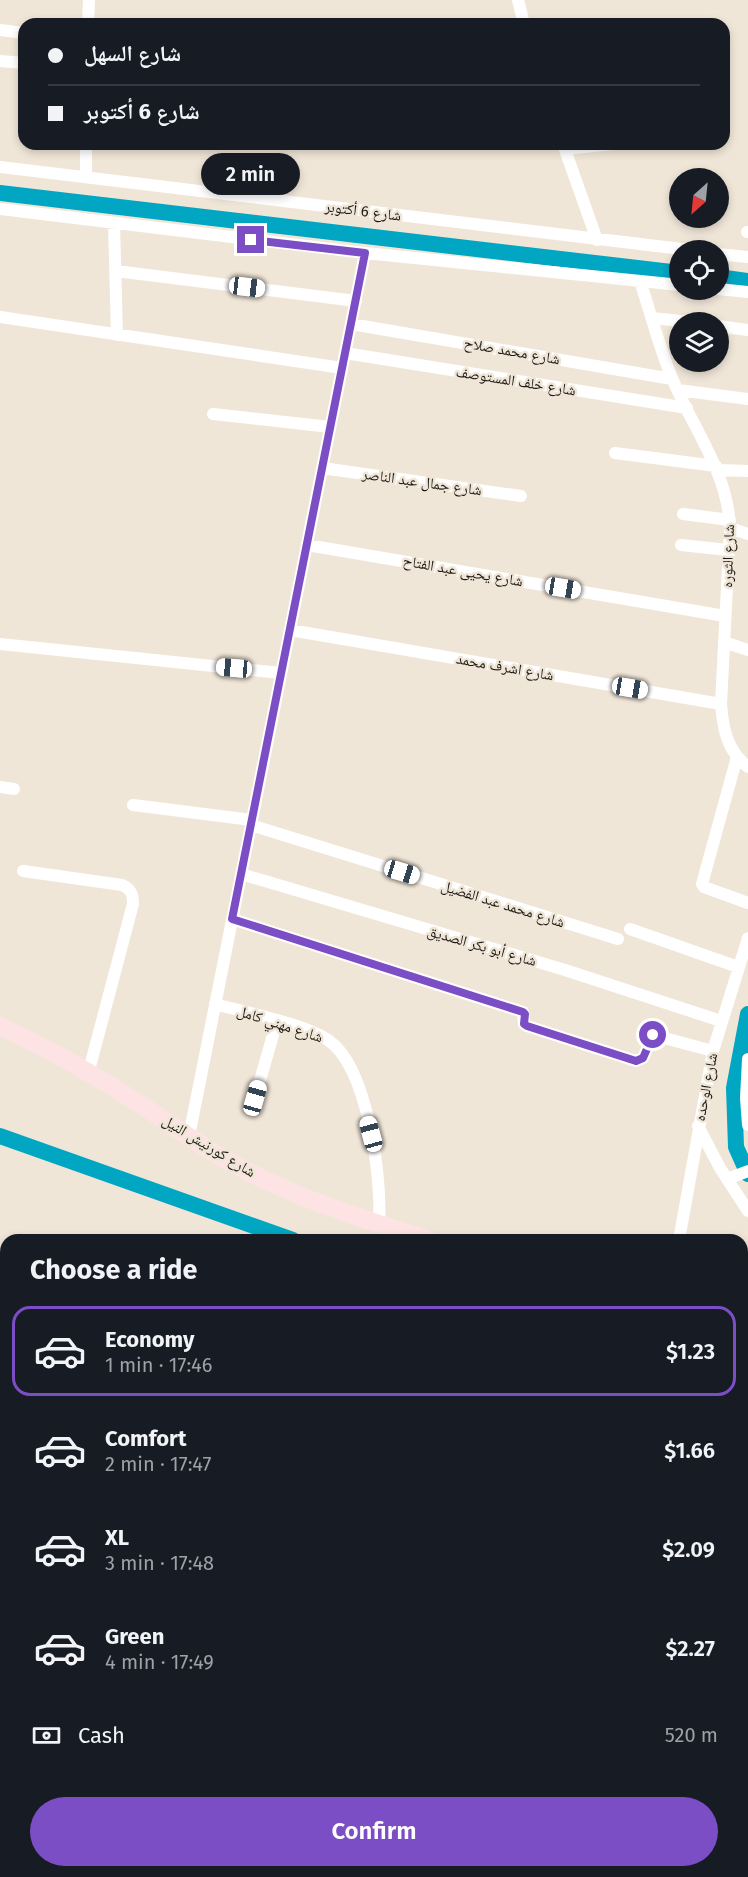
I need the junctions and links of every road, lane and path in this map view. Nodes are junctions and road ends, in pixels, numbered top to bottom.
1 (89, 0) edge
2 (518, 0) edge
3 (88, 18) edge
4 (522, 18) edge
5 (0, 30) edge
6 (18, 32) edge
7 (0, 61) edge
8 (18, 62) edge
9 (86, 150) edge
10 (565, 150) edge
11 (0, 167) edge
12 (86, 177) junction
13 (0, 209) edge
14 (114, 224) junction
15 (597, 240) junction
16 (669, 248) edge
17 (365, 253) junction
18 (729, 255) edge
19 (748, 257) edge
20 (116, 271) junction
21 (640, 282) junction
22 (669, 284) edge
23 (729, 290) edge
24 (748, 292) edge
25 (356, 301) junction
26 (0, 317) edge
27 (652, 318) junction
28 (669, 320) edge
29 (351, 324) junction
30 (729, 327) edge
31 (748, 330) edge
32 (117, 335) junction
33 (345, 353) junction
34 (342, 368) junction
35 (675, 384) junction
36 (748, 399) edge
37 (687, 408) junction
38 (213, 414) dead end
39 (330, 427) junction
40 (615, 453) dead end
41 (322, 468) junction
42 (716, 468) junction
43 (748, 471) edge
44 (521, 496) dead end
45 (683, 514) dead end
46 (730, 524) junction
47 (748, 534) edge
48 (307, 545) junction
49 (681, 545) dead end
50 (728, 550) junction
51 (725, 616) junction
52 (290, 630) junction
53 (724, 642) junction
54 (0, 645) edge
55 (748, 650) edge
56 (281, 673) junction
57 (721, 704) junction
58 (736, 757) junction
59 (748, 768) edge
60 (0, 787) edge
61 (14, 789) dead end
62 (134, 805) dead end
63 (251, 822) junction
64 (23, 871) dead end
65 (241, 874) junction
66 (748, 903) edge
67 (232, 919) junction
68 (630, 929) dead end
69 (748, 938) edge
70 (618, 939) dead end
71 (738, 967) junction
72 (215, 1004) junction
73 (277, 1021) junction
74 (721, 1021) junction
75 (0, 1026) edge
76 (713, 1051) junction
77 (748, 1059) edge
78 (88, 1074) junction
79 (255, 1098) dead end
80 (748, 1125) edge
81 (698, 1126) junction
82 (189, 1136) junction
83 (748, 1171) edge
84 (727, 1179) junction
85 (748, 1211) edge
86 (379, 1224) junction
87 (410, 1234) edge
88 (680, 1234) edge

1 - 3 street
2 - 4 street
5 - 6 street
7 - 8 street
9 - 12 street
10 - 15 street
11 - 12 street, شارع 6 أكتوبر
12 - 15 street, شارع 6 أكتوبر
13 - 14 street
14 - 17 street
14 - 20 street
15 - 16 street, شارع 6 أكتوبر
17 - 21 street
17 - 25 street
18 - 19 street
20 - 25 street
20 - 32 street
21 - 22 street
21 - 27 street, شارع الثوره
23 - 24 street
25 - 29 street
26 - 32 street
27 - 28 street
27 - 35 street, شارع الثوره
29 - 33 street
29 - 35 street, شارع محمد صلاح
30 - 31 street
32 - 34 street
33 - 34 street
33 - 37 street, شارع خلف المستوصف
34 - 39 street
35 - 36 street, شارع محمد صلاح
35 - 37 street, شارع الثوره
37 - 42 street, شارع الثوره
38 - 39 street
39 - 41 street
40 - 42 street
41 - 44 street, شارع جمال عبد الناصر
41 - 48 street
42 - 43 street
42 - 46 street, شارع الثوره
45 - 46 street
46 - 47 street
46 - 50 street, شارع الثوره
48 - 51 street, شارع يحيى عبد الفتاح
48 - 52 street
49 - 50 street
50 - 51 street, شارع الثوره
51 - 53 street, شارع الثوره
52 - 56 street
52 - 57 street, شارع اشرف محمد
53 - 55 street
53 - 57 street, شارع الثوره
54 - 56 street
56 - 63 street
57 - 58 street, شارع الثوره
58 - 59 street, شارع الثوره
58 - 66 street
60 - 61 street
62 - 63 street, شارع محمد عبد الفضيل
63 - 65 street
63 - 70 street, شارع محمد عبد الفضيل
64 - 78 street
65 - 67 street
65 - 74 street, شارع أبو بكر الصديق
67 - 72 street
67 - 76 street
68 - 71 street
69 - 71 street, شارع الوحده
71 - 74 street, شارع الوحده
72 - 73 street, شارع مهني كامل
72 - 82 street
73 - 79 street
73 - 86 street, شارع مهني كامل
74 - 76 street, شارع الوحده
75 - 78 main road, شارع كورنيش النيل
76 - 81 street, شارع الوحده
77 - 80 street
78 - 82 main road, شارع كورنيش النيل
81 - 84 street
81 - 88 street, شارع الوحده
82 - 86 main road, شارع كورنيش النيل
83 - 84 street
84 - 85 street
86 - 87 main road, شارع كورنيش النيل

